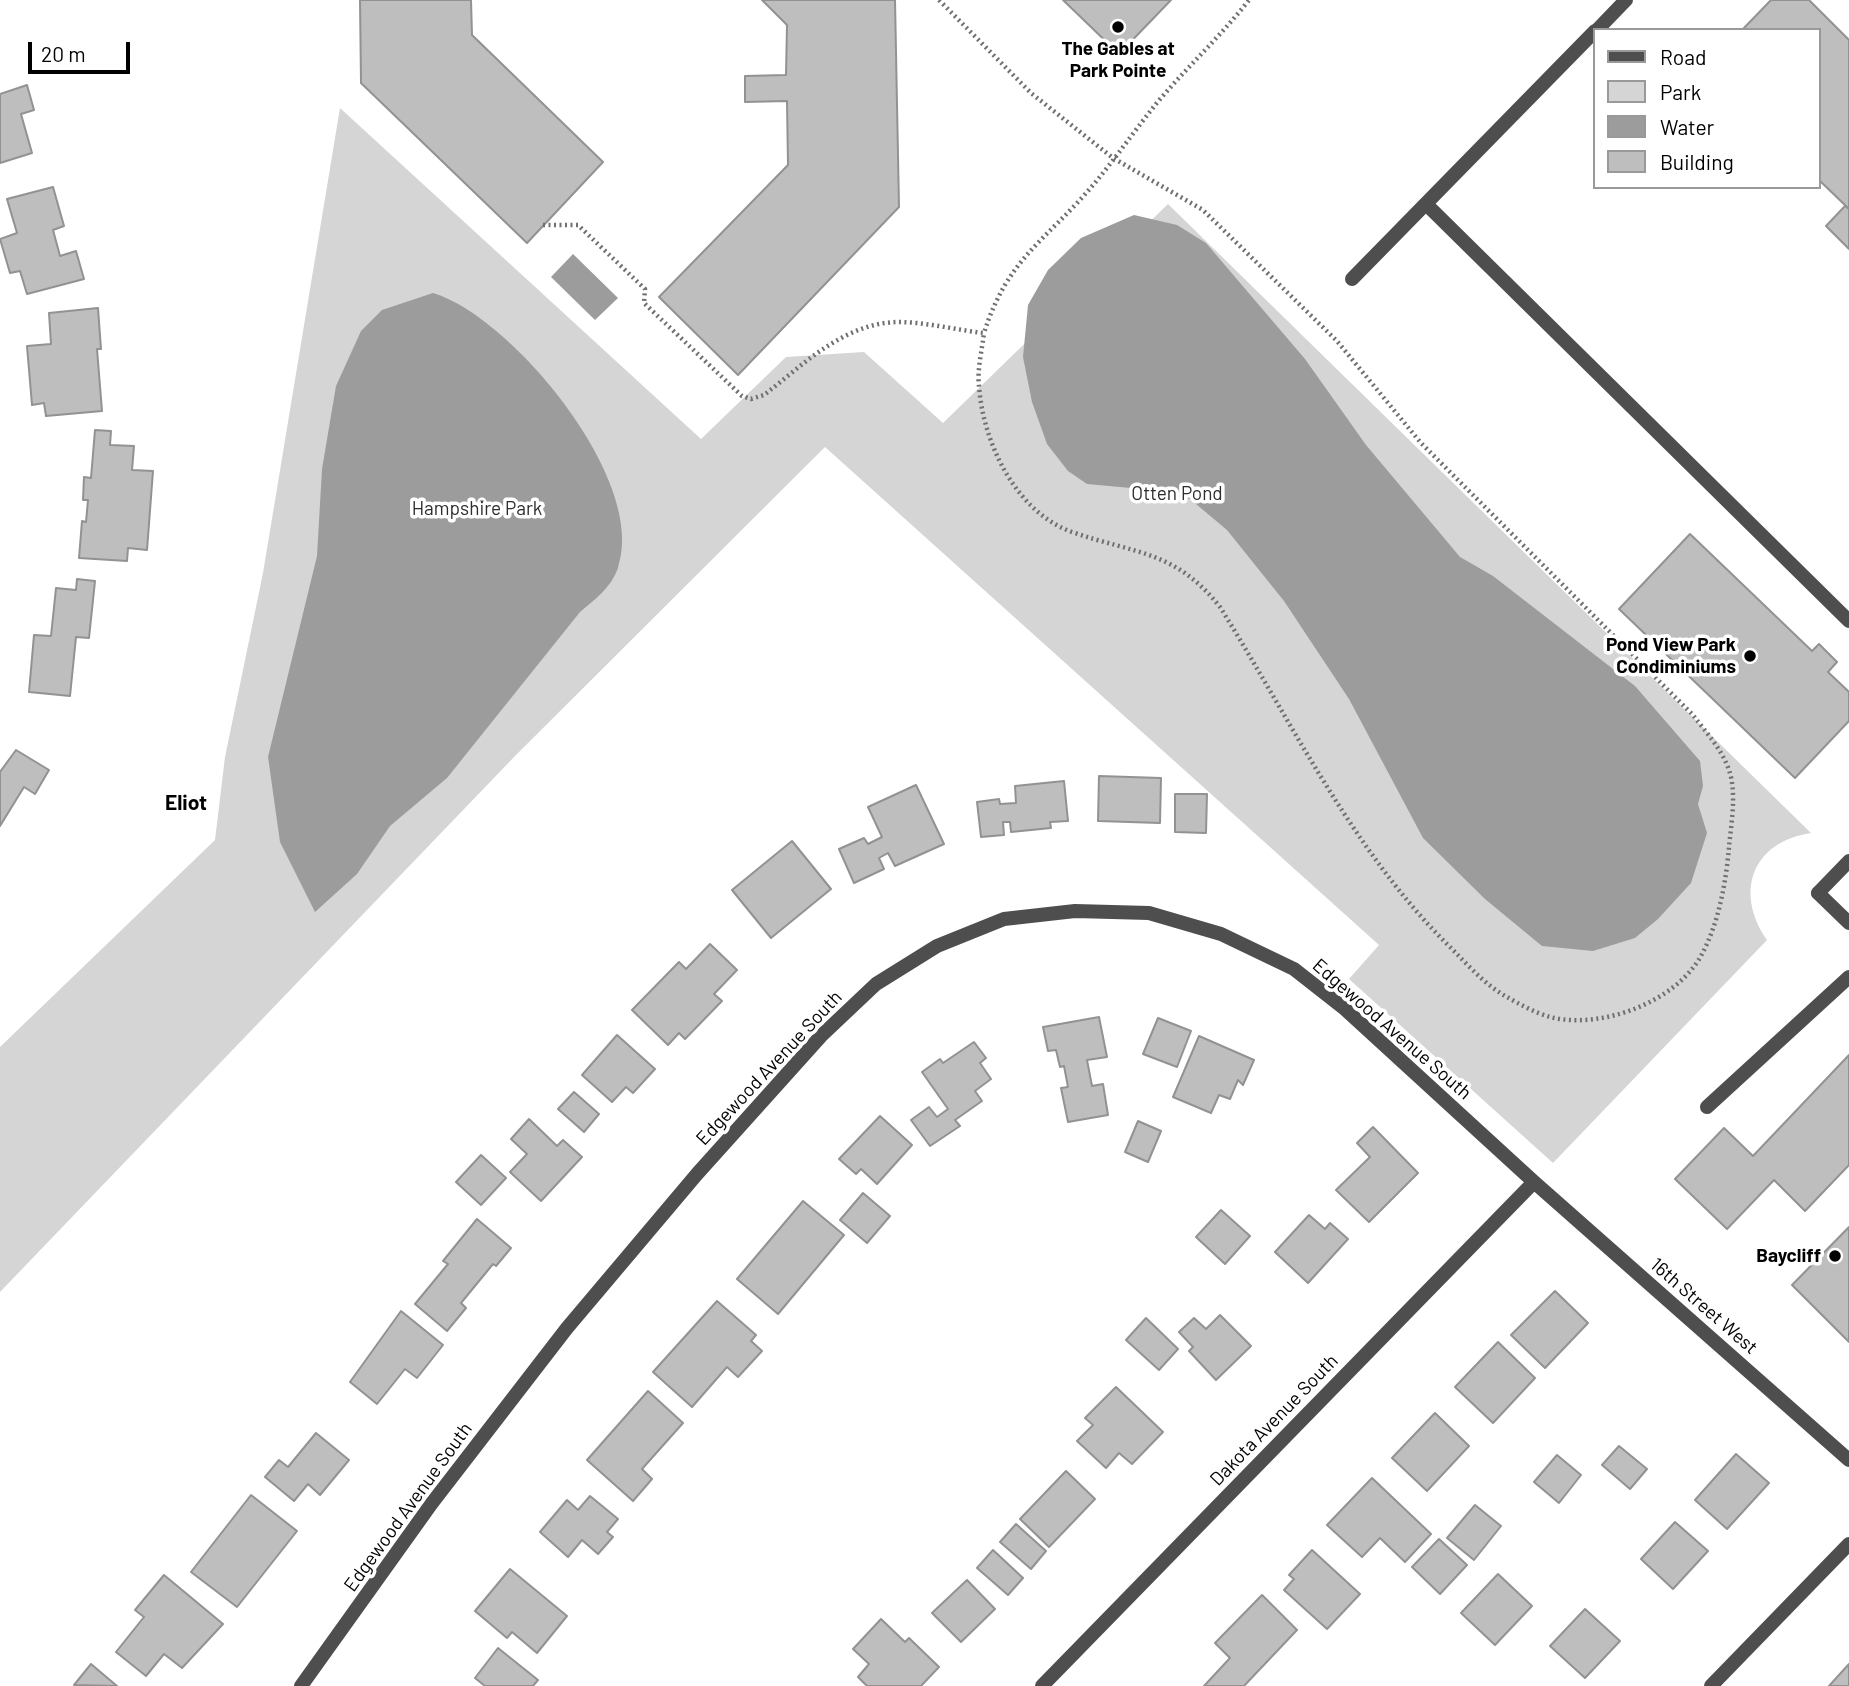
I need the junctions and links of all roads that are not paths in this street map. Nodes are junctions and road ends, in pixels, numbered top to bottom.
1 (1626, 0) edge
2 (1599, 28) edge
3 (1594, 33) edge
4 (1426, 204) junction
5 (1352, 279) dead end
6 (1849, 621) edge
7 (1849, 861) edge
8 (1849, 923) edge
9 (1849, 977) edge
10 (1707, 1107) dead end
11 (1534, 1182) junction
12 (1849, 1460) edge
13 (1849, 1544) edge
14 (301, 1686) edge
15 (1042, 1686) edge
16 (1711, 1686) edge

1 - 2 street
3 - 4 street
4 - 5 street
4 - 6 street
7 - 8 street
9 - 10 street
11 - 12 street, 16th Street West
11 - 14 street, Edgewood Avenue South
11 - 15 street, Dakota Avenue South
13 - 16 street

